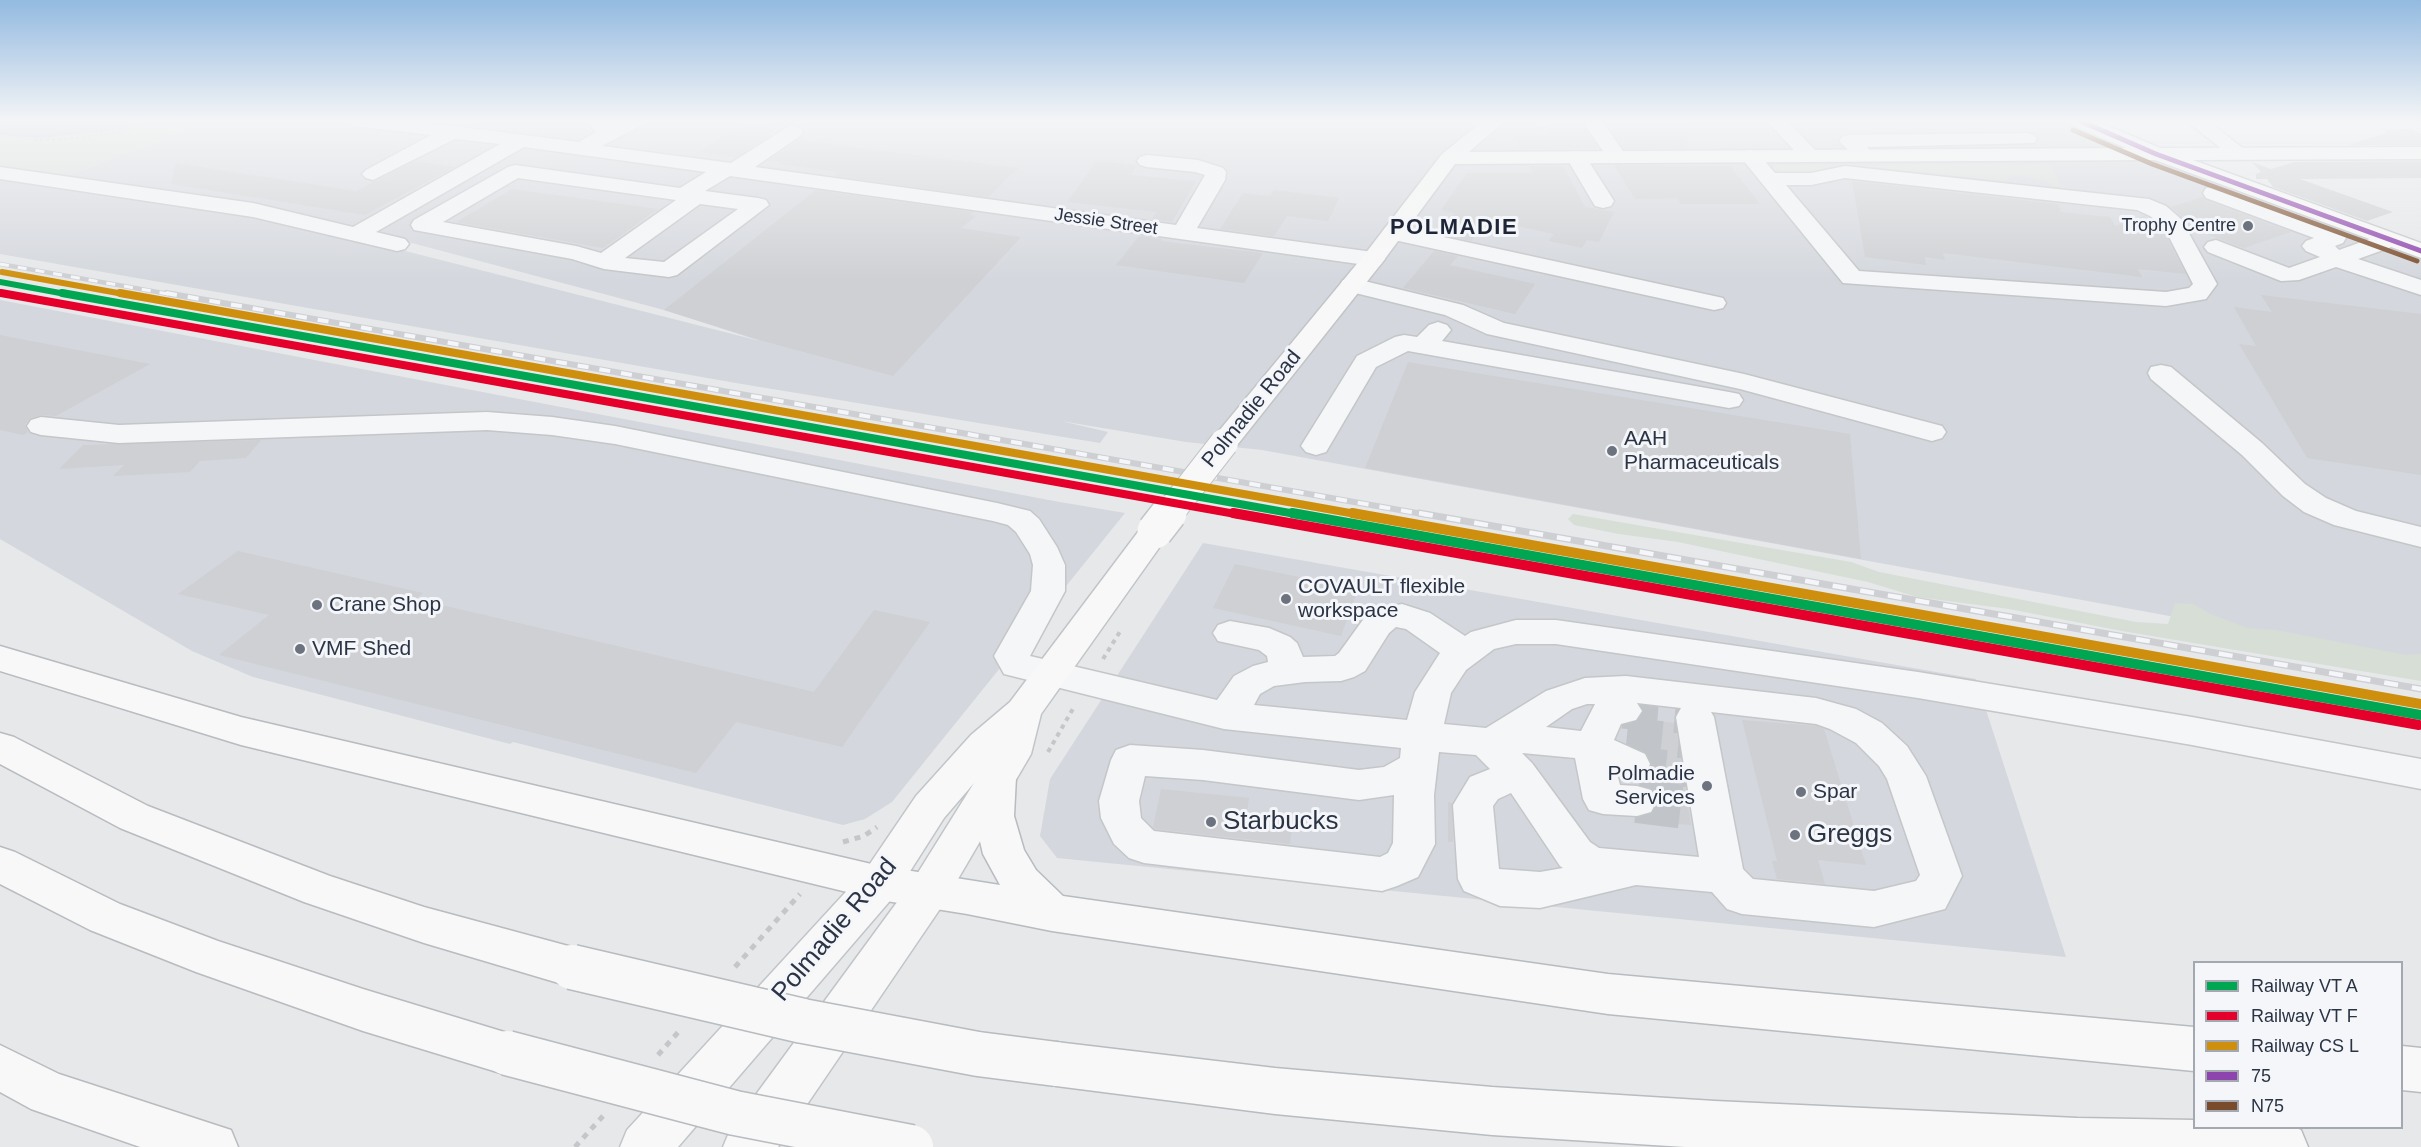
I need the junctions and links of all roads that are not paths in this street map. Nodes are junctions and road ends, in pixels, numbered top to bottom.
1 (10, 174) edge
2 (463, 174) edge
3 (510, 174) edge
4 (532, 174) edge
5 (724, 174) edge
6 (754, 174) edge
7 (1216, 174) edge
8 (1437, 174) edge
9 (1586, 174) edge
10 (1764, 174) edge
11 (1830, 174) edge
12 (1863, 174) edge
13 (2209, 174) edge
14 (2232, 174) edge
15 (1769, 179) junction
16 (2237, 184) junction
17 (2214, 193) dead end
18 (689, 196) junction
19 (1603, 201) dead end
20 (1182, 233) junction
21 (1393, 233) junction
22 (355, 235) junction
23 (2390, 240) junction
24 (397, 244) dead end
25 (2314, 246) junction
26 (2216, 247) dead end
27 (2421, 251) edge
28 (2338, 258) junction
29 (1373, 259) junction
30 (2278, 260) dead end
31 (604, 262) junction
32 (1352, 285) junction
33 (2421, 288) edge
34 (1714, 303) dead end
35 (1454, 310) junction
36 (1423, 346) junction
37 (2161, 373) dead end
38 (1775, 390) junction
39 (41, 426) dead end
40 (1932, 432) dead end
41 (1316, 446) dead end
42 (2421, 537) edge
43 (1230, 633) dead end
44 (1465, 653) junction
45 (0, 657) edge
46 (1288, 670) junction
47 (1051, 673) junction
48 (1023, 711) junction
49 (1224, 715) junction
50 (0, 747) edge
51 (1618, 748) tunnel mouth
52 (1420, 751) junction
53 (1503, 751) junction
54 (1699, 766) dead end
55 (2421, 774) edge
56 (996, 777) junction
57 (0, 864) edge
58 (1641, 869) junction
59 (1723, 876) junction
60 (880, 883) junction
61 (929, 891) junction
62 (1052, 913) junction
63 (2193, 1049) edge
64 (0, 1067) edge
65 (2403, 1068) edge
66 (2421, 1070) edge
67 (213, 1147) edge
68 (645, 1147) edge
69 (748, 1147) edge
70 (911, 1147) edge
71 (2283, 1147) edge

1 - 22 street
2 - 22 street
3 - 31 street
4 - 18 street
5 - 18 street
6 - 20 street, Jessie Street
7 - 20 street
8 - 21 main road, Polmadie Road
9 - 19 street
10 - 15 street
11 - 15 street
12 - 15 street
13 - 16 main road
14 - 16 main road
16 - 23 main road
17 - 25 street
18 - 31 street
18 - 31 street
20 - 29 street, Jessie Street
21 - 29 main road, Polmadie Road
21 - 34 street
22 - 24 street
23 - 27 main road
23 - 28 street
25 - 28 street
25 - 30 street
26 - 28 street
28 - 33 street
29 - 32 main road, Polmadie Road
32 - 35 street
32 - 47 main road, Polmadie Road, bridge
35 - 36 street
35 - 38 street
36 - 38 street
36 - 41 street
37 - 42 street
38 - 40 street
39 - 47 street
43 - 46 street
44 - 46 street
44 - 52 street
44 - 55 street
45 - 60 main road
46 - 49 street
47 - 48 main road, Polmadie Road
47 - 49 street
48 - 56 main road, Polmadie Road
48 - 60 main road, Polmadie Road
49 - 52 street
50 - 71 main road, bridge
51 - 53 street
52 - 52 street
52 - 53 street
53 - 58 street
53 - 58 street
53 - 59 street
54 - 59 street
56 - 61 main road, Polmadie Road
56 - 62 main road
57 - 70 main road, bridge
58 - 59 street
60 - 61 main road
60 - 68 main road, Polmadie Road
61 - 62 main road
61 - 69 main road, Polmadie Road
62 - 63 main road
64 - 67 main road
65 - 66 main road

